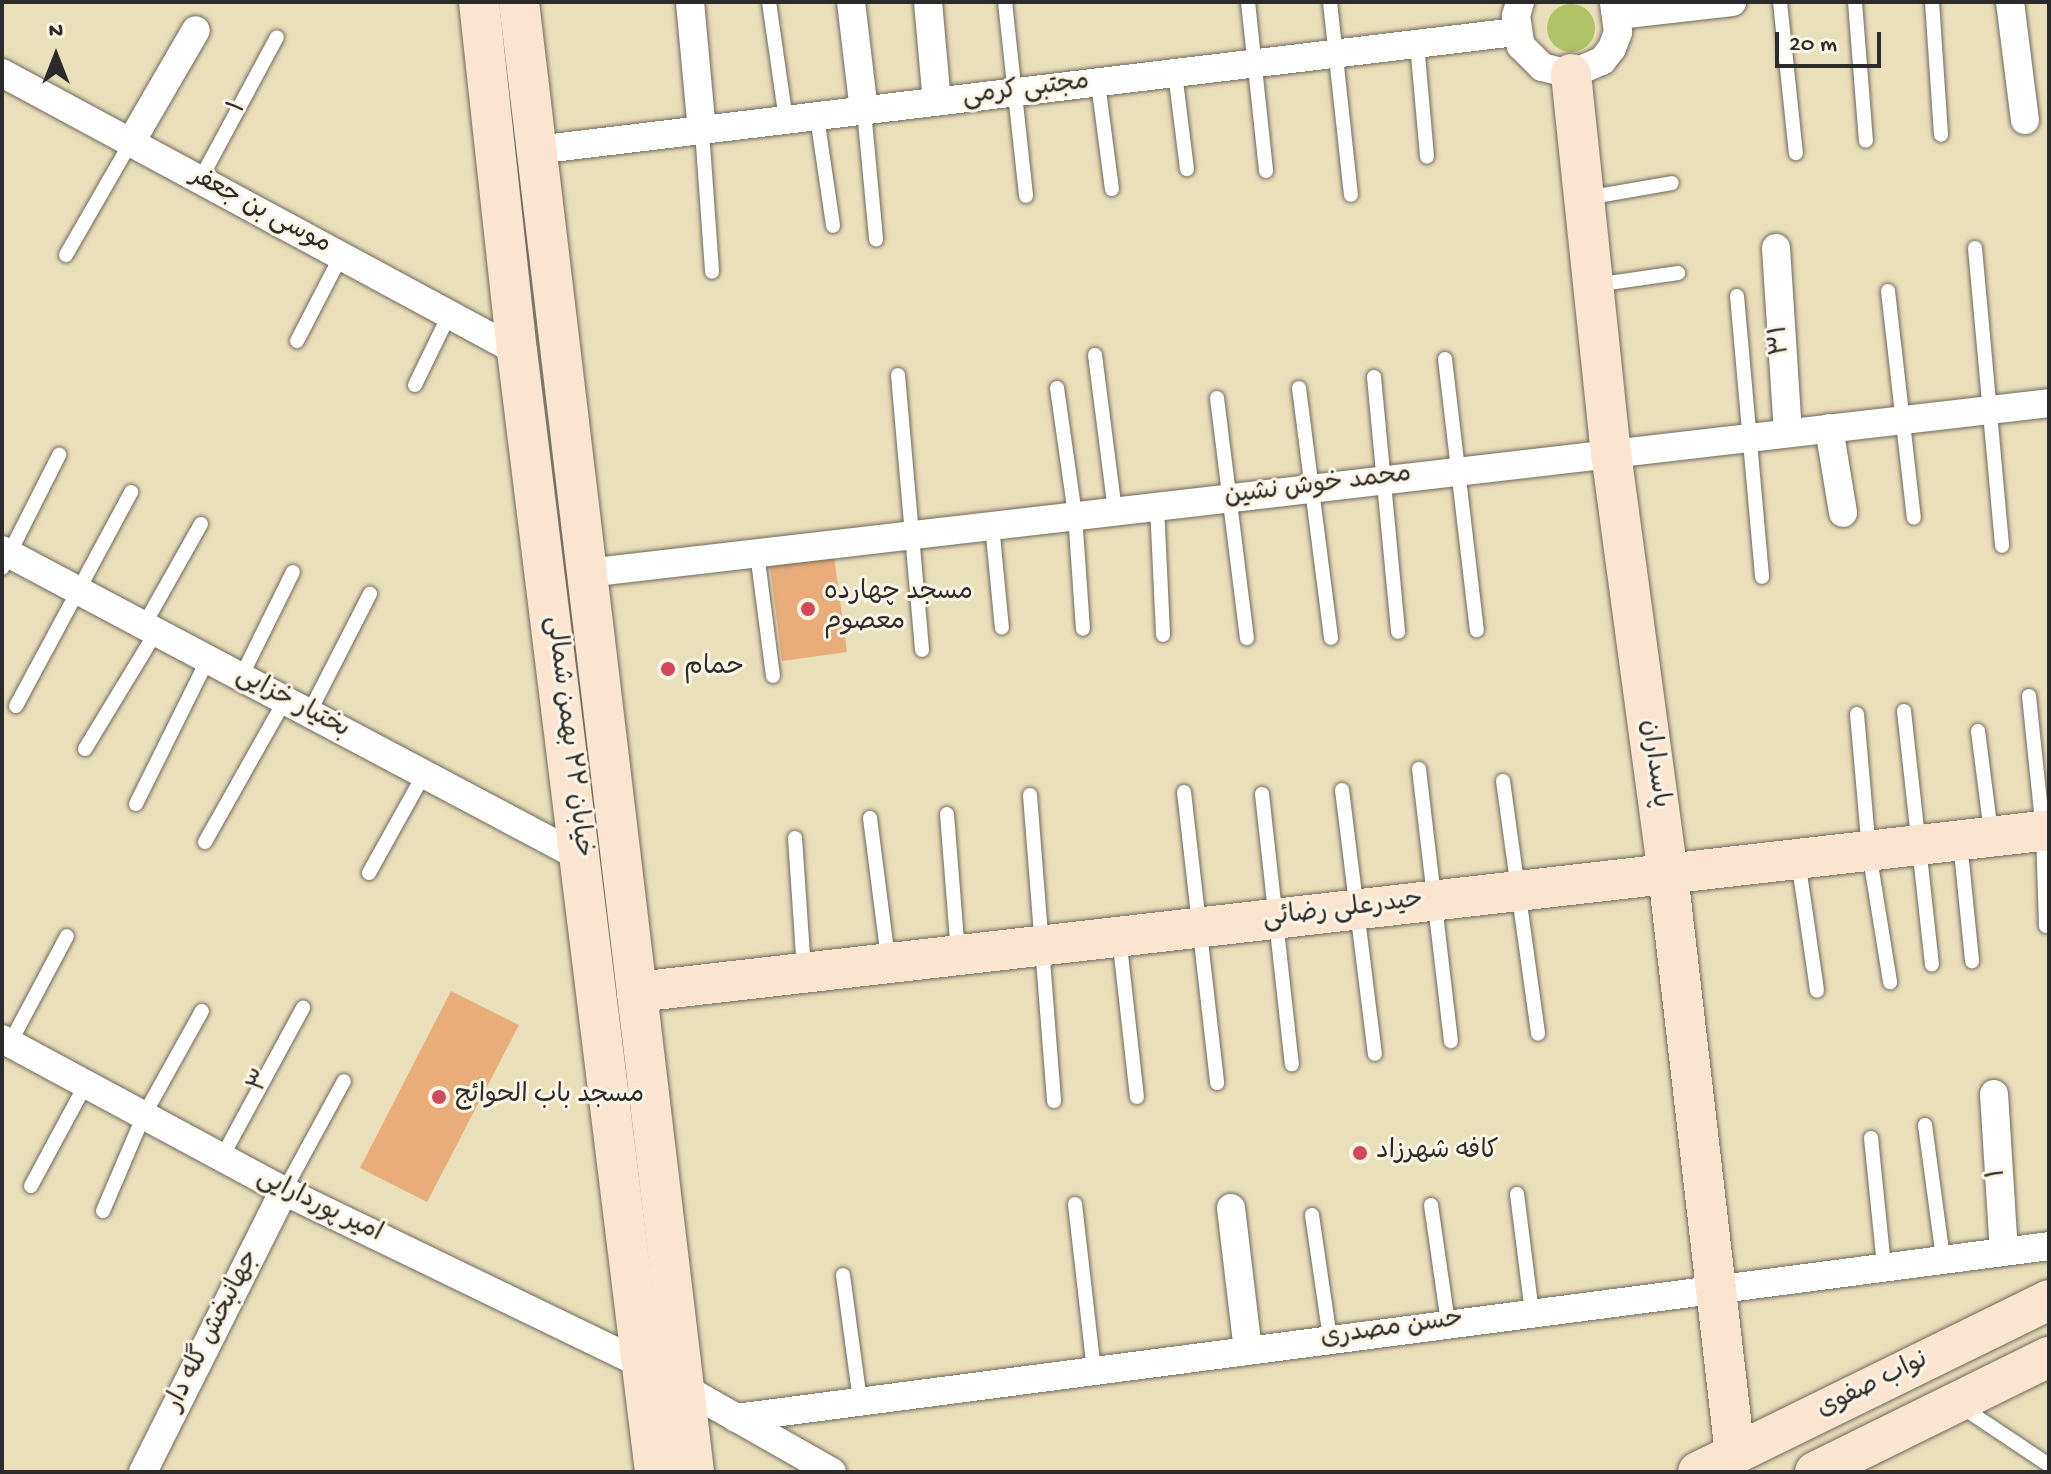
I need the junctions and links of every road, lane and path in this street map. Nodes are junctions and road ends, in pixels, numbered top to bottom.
1 (479, 2) edge
2 (519, 2) edge
3 (690, 2) edge
4 (769, 2) edge
5 (851, 2) edge
6 (928, 2) edge
7 (1005, 2) edge
8 (1248, 2) edge
9 (1330, 2) edge
10 (1520, 2) edge
11 (1732, 2) edge
12 (1780, 2) edge
13 (1855, 2) edge
14 (1932, 2) edge
15 (2010, 2) edge
16 (1701, 4) edge
17 (1616, 8) edge
18 (196, 30) dead end
19 (1516, 32) junction
20 (277, 37) dead end
21 (1417, 44) junction
22 (1336, 54) junction
23 (1253, 64) junction
24 (2, 73) edge
25 (1175, 73) junction
26 (1571, 74) junction
27 (1098, 83) junction
28 (1016, 93) junction
29 (937, 102) junction
30 (864, 111) junction
31 (817, 117) junction
32 (786, 120) junction
33 (2025, 120) dead end
34 (702, 131) junction
35 (1941, 135) dead end
36 (1866, 141) dead end
37 (131, 142) junction
38 (536, 150) junction
39 (1796, 153) dead end
40 (1427, 157) dead end
41 (1187, 169) dead end
42 (1266, 171) dead end
43 (200, 180) junction
44 (1672, 183) dead end
45 (1112, 189) dead end
46 (1351, 195) dead end
47 (1026, 196) dead end
48 (1584, 198) junction
49 (833, 226) dead end
50 (876, 239) dead end
51 (1776, 248) dead end
52 (1975, 248) dead end
53 (66, 255) dead end
54 (341, 256) junction
55 (712, 272) dead end
56 (1678, 273) dead end
57 (1593, 286) junction
58 (1888, 291) dead end
59 (1737, 296) dead end
60 (449, 315) junction
61 (297, 341) dead end
62 (517, 351) junction
63 (1095, 355) dead end
64 (1445, 359) dead end
65 (898, 375) dead end
66 (1374, 377) dead end
67 (415, 385) dead end
68 (1057, 388) dead end
69 (1299, 388) dead end
70 (1217, 398) dead end
71 (2049, 403) edge
72 (1986, 410) junction
73 (1902, 419) junction
74 (1829, 428) junction
75 (1788, 433) junction
76 (1751, 437) junction
77 (1611, 453) junction
78 (59, 455) dead end
79 (1460, 470) junction
80 (1386, 479) junction
81 (1311, 488) junction
82 (131, 492) dead end
83 (1229, 497) junction
84 (1157, 506) junction
85 (1115, 511) junction
86 (1843, 513) dead end
87 (1075, 515) junction
88 (1914, 518) dead end
89 (201, 524) dead end
90 (992, 525) junction
91 (913, 535) junction
92 (2002, 546) dead end
93 (757, 553) junction
94 (5, 557) edge
95 (293, 572) dead end
96 (587, 573) junction
97 (1762, 577) dead end
98 (79, 591) junction
99 (370, 594) dead end
100 (150, 628) junction
101 (1002, 628) dead end
102 (1083, 629) dead end
103 (1477, 630) dead end
104 (1398, 632) dead end
105 (1163, 635) dead end
106 (1247, 638) dead end
107 (1331, 638) dead end
108 (922, 650) dead end
109 (208, 659) junction
110 (773, 676) dead end
111 (241, 677) junction
112 (2029, 696) dead end
113 (16, 706) dead end
114 (297, 706) junction
115 (1904, 711) dead end
116 (1857, 714) dead end
117 (1978, 731) dead end
118 (85, 749) dead end
119 (1419, 769) dead end
120 (424, 774) junction
121 (1503, 781) dead end
122 (1342, 790) dead end
123 (1184, 792) dead end
124 (1262, 794) dead end
125 (1030, 795) dead end
126 (136, 804) dead end
127 (947, 814) dead end
128 (870, 818) dead end
129 (2046, 831) edge
130 (795, 838) dead end
131 (1976, 839) junction
132 (205, 842) dead end
133 (1918, 846) junction
134 (1869, 852) junction
135 (582, 858) junction
136 (1798, 859) junction
137 (369, 873) dead end
138 (1668, 874) junction
139 (1520, 891) junction
140 (1437, 901) junction
141 (1356, 910) junction
142 (1278, 919) junction
143 (2046, 926) dead end
144 (1200, 928) junction
145 (67, 936) dead end
146 (1119, 937) junction
147 (1041, 946) junction
148 (958, 956) junction
149 (1972, 961) dead end
150 (888, 963) junction
151 (1932, 964) dead end
152 (804, 973) junction
153 (1890, 982) dead end
154 (1817, 991) dead end
155 (637, 992) junction
156 (303, 1008) dead end
157 (202, 1011) dead end
158 (1538, 1034) dead end
159 (6, 1041) edge
160 (1451, 1041) dead end
161 (1375, 1054) dead end
162 (1292, 1064) dead end
163 (344, 1081) dead end
164 (1217, 1083) dead end
165 (86, 1084) junction
166 (1994, 1094) dead end
167 (1137, 1097) dead end
168 (1054, 1101) dead end
169 (144, 1115) junction
170 (1925, 1125) dead end
171 (1871, 1138) dead end
172 (222, 1157) junction
173 (31, 1186) dead end
174 (284, 1191) junction
175 (1517, 1194) dead end
176 (1075, 1204) dead end
177 (1431, 1205) dead end
178 (1231, 1208) dead end
179 (103, 1211) dead end
180 (1312, 1215) dead end
181 (2049, 1246) edge
182 (2004, 1251) junction
183 (1943, 1259) junction
184 (1884, 1266) junction
185 (843, 1275) dead end
186 (1715, 1287) junction
187 (2049, 1300) edge
188 (1532, 1312) junction
189 (1448, 1323) junction
190 (1330, 1339) junction
191 (1248, 1350) junction
192 (2047, 1360) edge
193 (642, 1364) junction
194 (1094, 1370) junction
195 (684, 1388) junction
196 (860, 1401) junction
197 (1955, 1403) junction
198 (736, 1418) junction
199 (1735, 1454) junction
200 (2049, 1465) edge
201 (143, 1472) edge
202 (655, 1472) edge
203 (694, 1472) edge
204 (832, 1472) edge
205 (1698, 1472) edge
206 (1815, 1472) edge

1 - 62 street, خیابان ۲۲ بهمن شمالی
2 - 38 street, خیابان ۲۲ بهمن شمالی
3 - 34 street
4 - 32 lane
5 - 30 street
6 - 29 street
7 - 28 lane
8 - 23 lane
9 - 22 lane
10 - 19 street
11 - 16 street
12 - 39 lane
13 - 36 lane
14 - 35 lane
15 - 33 street
16 - 17 street
17 - 26 street
18 - 37 street
19 - 21 street, مجتبی کرمی
19 - 26 street
20 - 43 lane, ۱
21 - 22 street, مجتبی کرمی
21 - 40 lane
22 - 23 street, مجتبی کرمی
22 - 46 lane
23 - 25 street, مجتبی کرمی
23 - 42 lane
24 - 37 street, موسی بن جعفر
25 - 27 street, مجتبی کرمی
25 - 41 lane
26 - 48 street, پاسداران
27 - 28 street, مجتبی کرمی
27 - 45 lane
28 - 29 street, مجتبی کرمی
28 - 47 lane
29 - 30 street, مجتبی کرمی
30 - 31 street, مجتبی کرمی
30 - 50 lane
31 - 32 street, مجتبی کرمی
31 - 49 lane
32 - 34 street, مجتبی کرمی
34 - 38 street, مجتبی کرمی
34 - 55 lane
37 - 43 street, موسی بن جعفر
37 - 53 lane
38 - 96 street, خیابان ۲۲ بهمن شمالی
43 - 54 street, موسی بن جعفر
44 - 48 lane
48 - 57 street, پاسداران
51 - 75 street, ۳۱
52 - 72 lane
54 - 60 street, موسی بن جعفر
54 - 61 lane
56 - 57 lane
57 - 77 street, پاسداران
58 - 73 lane
59 - 76 lane
60 - 62 street, موسی بن جعفر
60 - 67 lane
62 - 135 street, خیابان ۲۲ بهمن شمالی
63 - 85 lane
64 - 79 lane
65 - 91 lane
66 - 80 lane
68 - 87 lane
69 - 81 lane
70 - 83 lane
71 - 72 street, محمد خوش نشین
72 - 73 street, محمد خوش نشین
72 - 92 lane
73 - 74 street, محمد خوش نشین
73 - 88 lane
74 - 75 street, محمد خوش نشین
74 - 86 street
75 - 76 street, محمد خوش نشین
76 - 77 street, محمد خوش نشین
76 - 97 lane
77 - 79 street, محمد خوش نشین
77 - 138 street, پاسداران
78 - 94 lane
79 - 80 street, محمد خوش نشین
79 - 103 lane
80 - 81 street, محمد خوش نشین
80 - 104 lane
81 - 83 street, محمد خوش نشین
81 - 107 lane
82 - 98 lane
83 - 84 street, محمد خوش نشین
83 - 106 lane
84 - 85 street, محمد خوش نشین
84 - 105 lane
85 - 87 street, محمد خوش نشین
87 - 90 street, محمد خوش نشین
87 - 102 lane
89 - 100 lane
90 - 91 street, محمد خوش نشین
90 - 101 lane
91 - 93 street, محمد خوش نشین
91 - 108 lane
93 - 96 street, محمد خوش نشین
93 - 110 lane
94 - 98 street, بختیار خزایی
95 - 111 lane
96 - 155 street, خیابان ۲۲ بهمن شمالی
98 - 100 street, بختیار خزایی
98 - 113 lane
99 - 114 lane
100 - 109 street, بختیار خزایی
100 - 118 lane
109 - 111 street, بختیار خزایی
109 - 126 lane
111 - 114 street, بختیار خزایی
112 - 129 lane
114 - 120 street, بختیار خزایی
114 - 132 lane
115 - 133 lane
116 - 134 lane
117 - 131 lane
119 - 140 lane
120 - 135 street, بختیار خزایی
120 - 137 lane
121 - 139 lane
122 - 141 lane
123 - 144 lane
124 - 142 lane
125 - 147 lane
127 - 148 lane
128 - 150 lane
129 - 131 street, حیدرعلی رضائی
129 - 143 lane
130 - 152 lane
131 - 133 street, حیدرعلی رضائی
131 - 149 lane
133 - 134 street, حیدرعلی رضائی
133 - 151 lane
134 - 136 street, حیدرعلی رضائی
134 - 153 lane
135 - 193 street, خیابان ۲۲ بهمن شمالی
136 - 138 street, حیدرعلی رضائی
136 - 154 lane
138 - 139 street, حیدرعلی رضائی
138 - 186 street, پاسداران
139 - 140 street, حیدرعلی رضائی
139 - 158 lane
140 - 141 street, حیدرعلی رضائی
140 - 160 lane
141 - 142 street, حیدرعلی رضائی
141 - 161 lane
142 - 144 street, حیدرعلی رضائی
142 - 162 lane
144 - 146 street, حیدرعلی رضائی
144 - 164 lane
145 - 159 lane
146 - 147 street, حیدرعلی رضائی
146 - 167 lane
147 - 148 street, حیدرعلی رضائی
147 - 168 lane
148 - 150 street, حیدرعلی رضائی
150 - 152 street, حیدرعلی رضائی
152 - 155 street, حیدرعلی رضائی
155 - 195 street, خیابان ۲۲ بهمن شمالی
156 - 172 lane, ۳
157 - 169 lane
159 - 165 street, امیر پوردارایی
163 - 174 lane
165 - 169 street, امیر پوردارایی
165 - 173 lane
166 - 182 street, ۱
169 - 172 street, امیر پوردارایی
169 - 179 lane
170 - 183 lane
171 - 184 lane
172 - 174 street, امیر پوردارایی
174 - 193 street, امیر پوردارایی
174 - 201 street, جهانبخش گله دار
175 - 188 lane
176 - 194 lane
177 - 189 lane
178 - 191 street
180 - 190 lane
181 - 182 street, حسن مصدری
182 - 183 street, حسن مصدری
183 - 184 street, حسن مصدری
184 - 186 street, حسن مصدری
185 - 196 lane
186 - 188 street, حسن مصدری
186 - 199 street, پاسداران
187 - 199 street, نواب صفوی
188 - 189 street, حسن مصدری
189 - 190 street, حسن مصدری
190 - 191 street, حسن مصدری
191 - 194 street, حسن مصدری
192 - 197 street, نواب صفوی
193 - 202 street, خیابان ۲۲ بهمن شمالی
194 - 196 street, حسن مصدری
195 - 198 street
195 - 203 street, خیابان ۲۲ بهمن شمالی
196 - 198 street, حسن مصدری
197 - 200 lane
197 - 206 street, نواب صفوی
198 - 204 street
199 - 205 street, نواب صفوی

